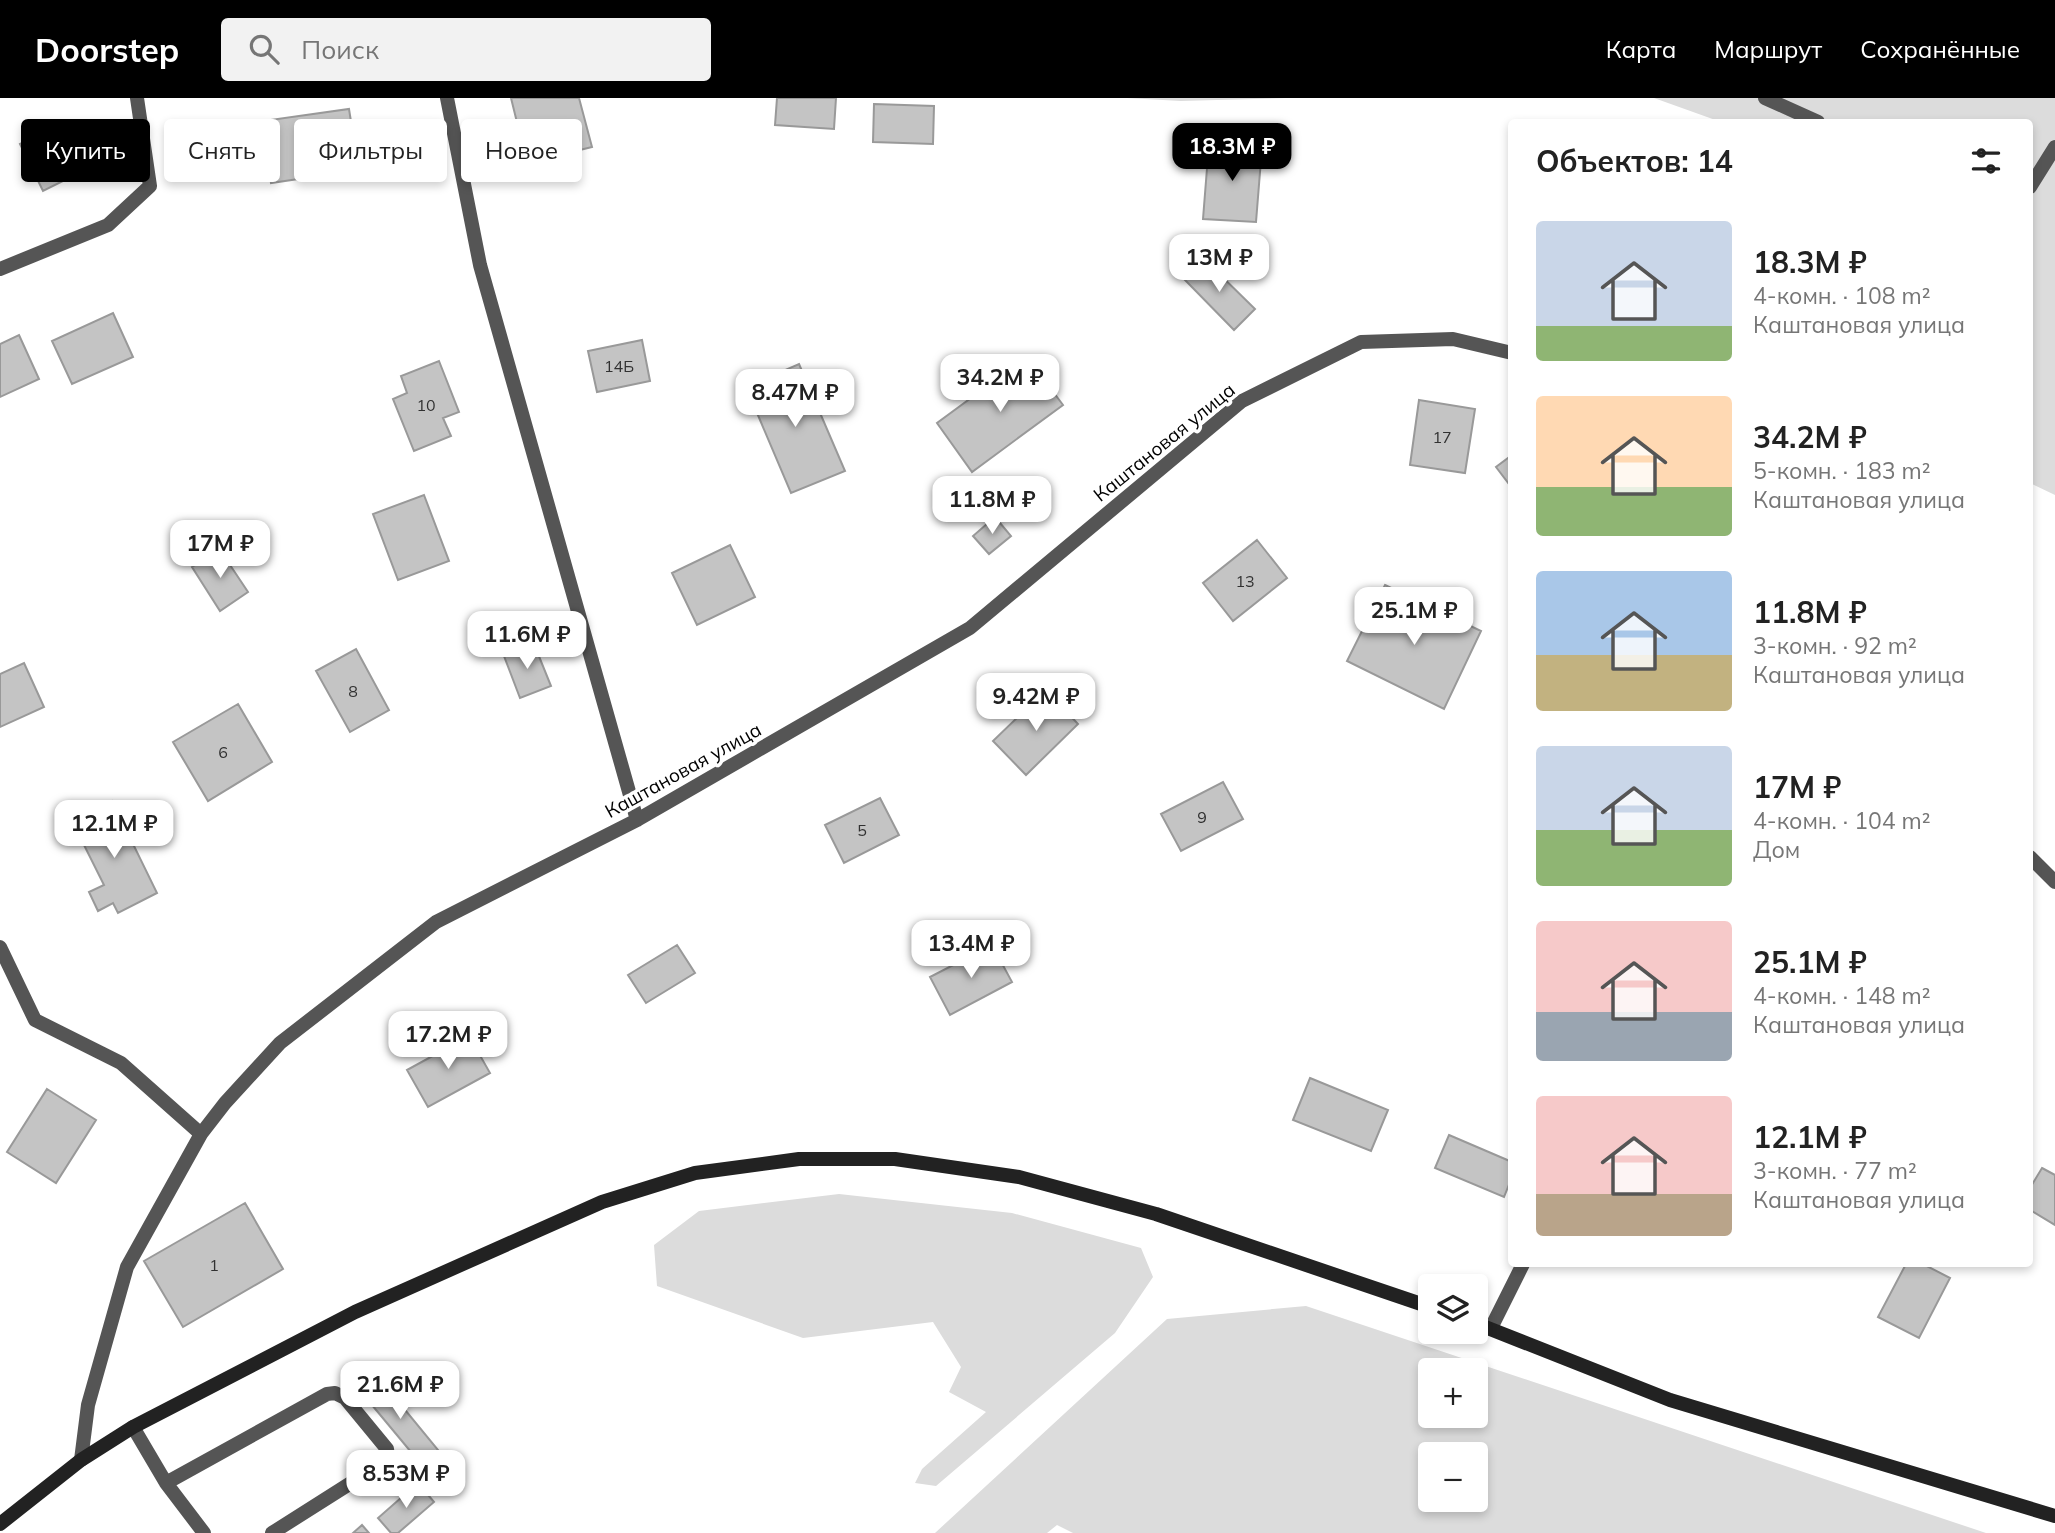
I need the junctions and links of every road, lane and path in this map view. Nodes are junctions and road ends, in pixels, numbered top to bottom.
1 (137, 98) edge
2 (447, 98) edge
3 (1765, 98) edge
4 (1811, 119) edge
5 (2055, 147) edge
6 (2033, 182) edge
7 (0, 269) edge
8 (1508, 352) edge
9 (637, 820) junction
10 (2033, 860) edge
11 (2055, 882) edge
12 (0, 947) edge
13 (201, 1134) junction
14 (1521, 1267) edge
15 (1418, 1303) edge
16 (1490, 1328) joint
17 (133, 1427) junction
18 (81, 1460) junction
19 (166, 1483) junction
20 (2055, 1517) edge
21 (0, 1524) edge
22 (204, 1533) edge
23 (272, 1533) edge

1 - 7 street
2 - 9 street
3 - 4 street
5 - 6 street
8 - 9 street, Каштановая улица
9 - 13 street, Каштановая улица
10 - 11 street
12 - 13 street
13 - 18 street, Каштановая улица
14 - 16 street
15 - 17 main road
16 - 20 main road
17 - 18 main road
17 - 19 street
18 - 21 main road
19 - 22 street
19 - 23 street

